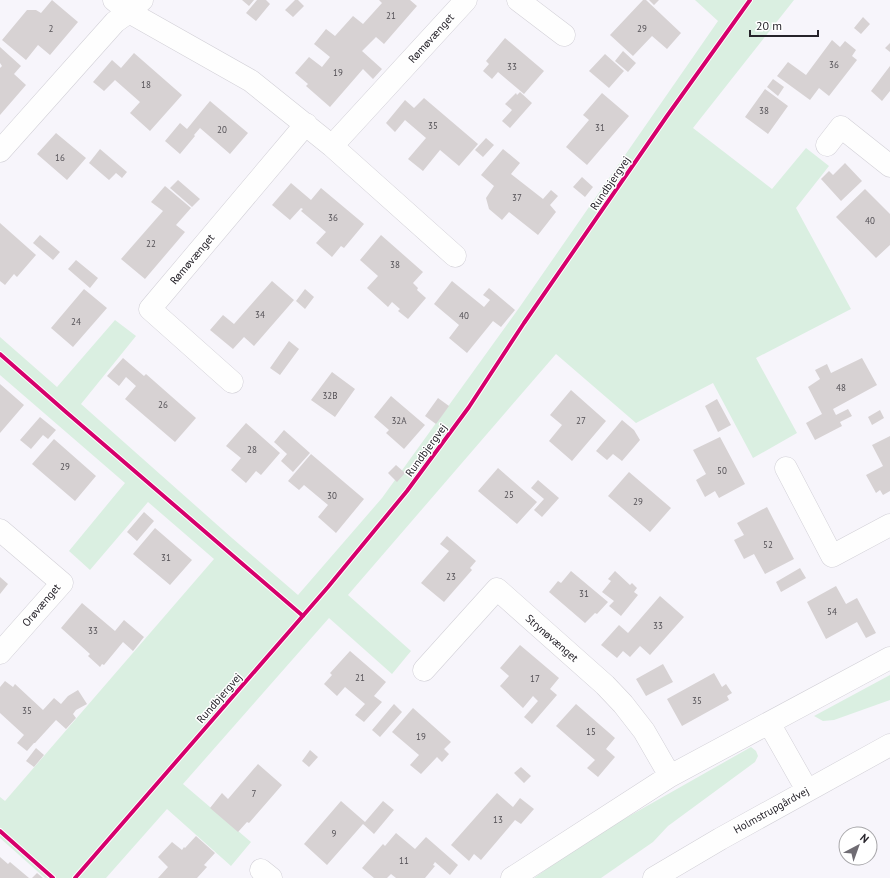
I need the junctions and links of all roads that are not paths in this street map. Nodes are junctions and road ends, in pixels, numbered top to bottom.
1 (466, 0) edge
2 (518, 0) edge
3 (128, 4) edge
4 (564, 35) dead end
5 (306, 124) junction
6 (827, 145) dead end
7 (332, 146) junction
8 (0, 151) edge
9 (890, 166) edge
10 (455, 256) dead end
11 (232, 382) dead end
12 (786, 468) dead end
13 (890, 525) edge
14 (0, 530) edge
15 (0, 653) edge
16 (890, 658) edge
17 (424, 670) dead end
18 (769, 723) junction
19 (890, 745) edge
20 (670, 776) junction
21 (807, 790) junction
22 (512, 878) edge
23 (654, 878) edge

1 - 7 street, Rømøvænget
2 - 4 street
3 - 5 street
3 - 8 street
5 - 7 street
5 - 11 street, Rømøvænget
6 - 9 street
7 - 10 street
12 - 13 street
14 - 15 street, Orøvænget
16 - 18 street
17 - 20 street, Strynøvænget
18 - 20 street
18 - 21 street
19 - 21 street, Holmstrupgårdvej
20 - 22 street
21 - 23 street, Holmstrupgårdvej

